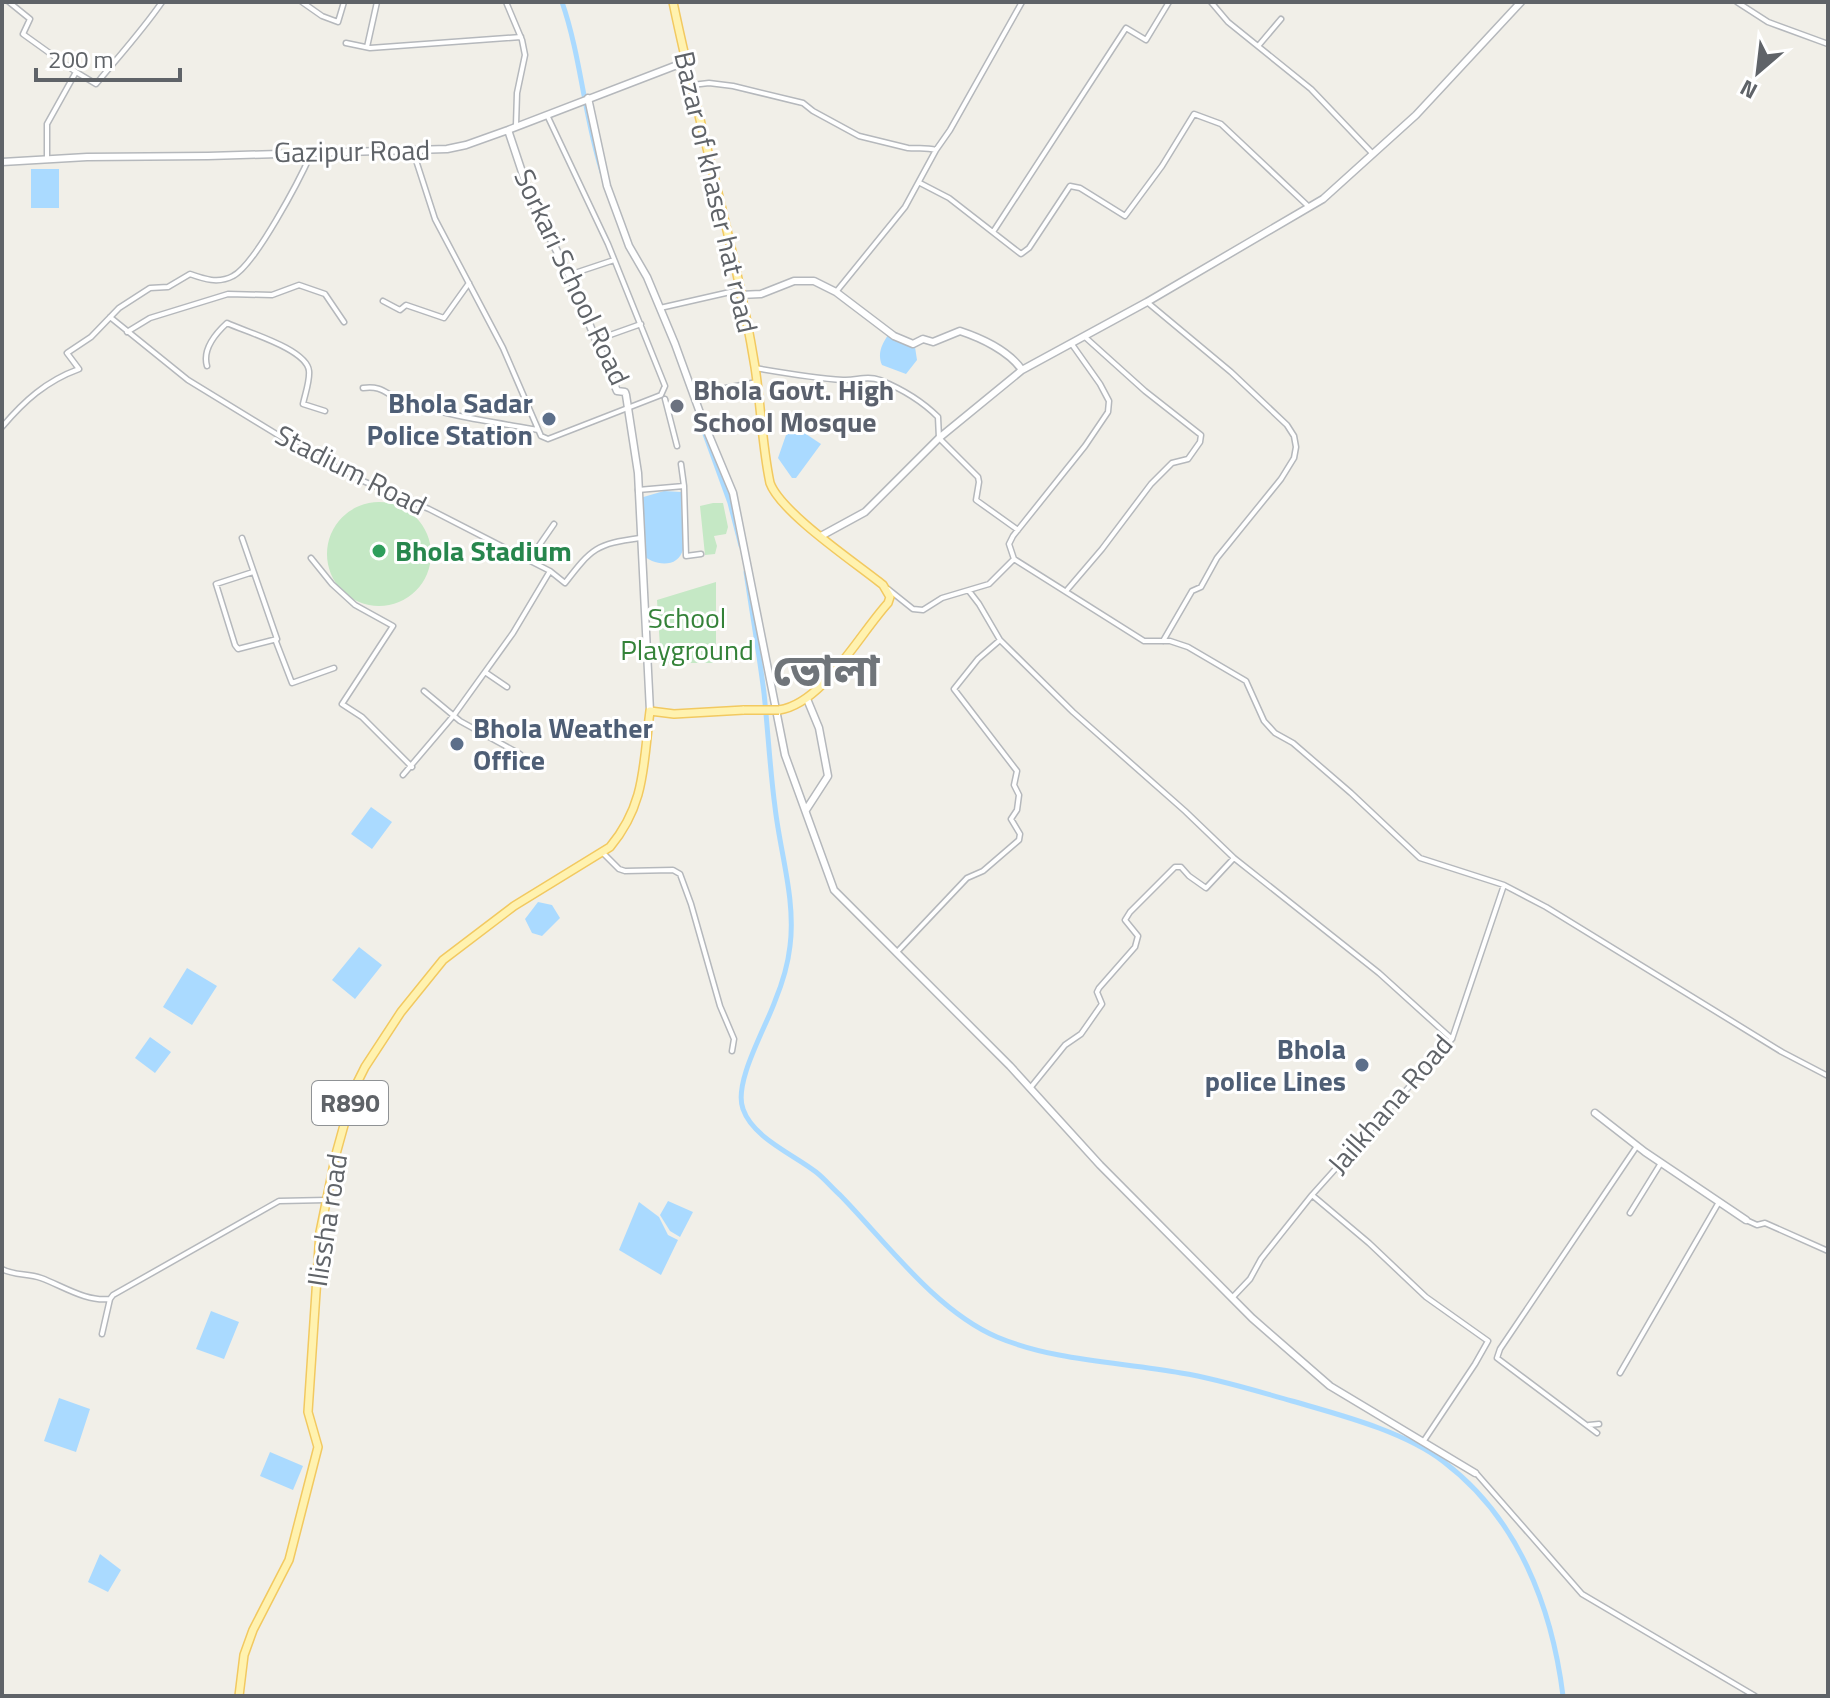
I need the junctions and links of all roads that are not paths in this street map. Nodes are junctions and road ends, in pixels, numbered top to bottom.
1 (9, 2) edge
2 (162, 2) edge
3 (302, 2) edge
4 (344, 2) edge
5 (377, 2) edge
6 (506, 2) edge
7 (673, 2) edge
8 (1022, 2) edge
9 (1169, 2) edge
10 (1211, 2) edge
11 (1521, 2) edge
12 (1737, 2) edge
13 (1281, 19) dead end
14 (521, 37) junction
15 (346, 43) dead end
16 (1828, 44) edge
17 (1259, 45) junction
18 (367, 47) junction
19 (685, 62) junction
20 (76, 72) junction
21 (692, 85) junction
22 (588, 98) junction
23 (547, 115) junction
24 (516, 125) junction
25 (508, 130) junction
26 (936, 150) junction
27 (312, 151) junction
28 (413, 151) junction
29 (1372, 153) junction
30 (47, 161) junction
31 (2, 162) edge
32 (920, 183) junction
33 (1310, 208) junction
34 (993, 232) junction
35 (614, 260) junction
36 (569, 275) junction
37 (469, 283) junction
38 (836, 292) junction
39 (740, 293) junction
40 (383, 301) dead end
41 (1147, 302) junction
42 (660, 308) junction
43 (110, 317) junction
44 (344, 322) dead end
45 (641, 324) junction
46 (127, 332) junction
47 (1084, 336) junction
48 (596, 340) junction
49 (1071, 343) junction
50 (207, 366) dead end
51 (755, 368) junction
52 (1022, 370) junction
53 (757, 382) junction
54 (363, 388) dead end
55 (694, 394) junction
56 (665, 399) dead end
57 (628, 407) junction
58 (325, 411) dead end
59 (2, 427) edge
60 (538, 430) junction
61 (939, 438) junction
62 (677, 446) dead end
63 (681, 464) dead end
64 (684, 486) junction
65 (638, 490) junction
66 (554, 524) dead end
67 (1018, 530) junction
68 (821, 536) junction
69 (242, 538) dead end
70 (640, 538) junction
71 (701, 554) dead end
72 (311, 558) dead end
73 (1014, 559) junction
74 (529, 560) junction
75 (550, 571) junction
76 (253, 572) junction
77 (883, 585) junction
78 (1067, 590) junction
79 (968, 591) junction
80 (275, 639) junction
81 (1000, 640) junction
82 (1163, 641) junction
83 (334, 668) dead end
84 (485, 672) junction
85 (507, 687) dead end
86 (424, 691) dead end
87 (807, 699) junction
88 (650, 711) junction
89 (454, 715) junction
90 (520, 754) dead end
91 (412, 767) junction
92 (403, 775) dead end
93 (806, 810) junction
94 (602, 852) junction
95 (1234, 858) junction
96 (1504, 885) junction
97 (895, 954) junction
98 (1452, 1039) junction
99 (732, 1051) dead end
100 (1828, 1076) edge
101 (1030, 1088) junction
102 (1595, 1113) dead end
103 (1637, 1146) junction
104 (1661, 1163) junction
105 (1312, 1195) junction
106 (327, 1200) junction
107 (1720, 1202) junction
108 (1630, 1213) dead end
109 (1746, 1220) joint
110 (1828, 1251) edge
111 (2, 1269) edge
112 (1232, 1298) junction
113 (110, 1299) junction
114 (102, 1334) dead end
115 (1620, 1373) dead end
116 (1599, 1424) dead end
117 (1587, 1425) junction
118 (1597, 1433) dead end
119 (1423, 1442) junction
120 (1475, 1473) joint
121 (239, 1696) edge
122 (1755, 1696) edge

1 - 20 street
2 - 20 street
3 - 4 street
5 - 18 street
6 - 14 street
7 - 19 main road, Bazar of khaser hat road
8 - 26 street
9 - 34 street
10 - 17 street
11 - 29 street
12 - 16 street
13 - 17 street
14 - 18 street
14 - 24 street
15 - 18 street
17 - 29 street
19 - 21 main road, Bazar of khaser hat road
19 - 22 street, Gazipur Road
20 - 30 street
21 - 26 street
21 - 39 main road, Bazar of khaser hat road
22 - 23 street, Gazipur Road
22 - 42 street
23 - 24 street, Gazipur Road
23 - 35 street
24 - 25 street, Gazipur Road
25 - 28 street, Gazipur Road
25 - 36 street, Sorkari School Road
26 - 32 street
27 - 28 street, Gazipur Road
27 - 30 street, Gazipur Road
27 - 43 street
28 - 37 street
29 - 33 street
30 - 31 street, Gazipur Road
32 - 34 street
32 - 38 street
33 - 34 street
33 - 41 street
35 - 36 street
35 - 45 street
36 - 48 street, Sorkari School Road
37 - 40 street
37 - 60 street
38 - 39 street
38 - 52 street
39 - 42 street
39 - 51 main road, Bazar of khaser hat road
41 - 47 street
41 - 82 street
42 - 55 street
43 - 46 street, Stadium Road
43 - 59 street
44 - 46 street
45 - 48 street
45 - 57 street
46 - 74 street, Stadium Road
47 - 49 street
47 - 78 street
48 - 57 street, Sorkari School Road
49 - 52 street
49 - 67 street
50 - 58 street
51 - 53 main road, Bazar of khaser hat road
51 - 61 street
52 - 61 street
53 - 55 street
53 - 68 main road, Bazar of khaser hat road
54 - 60 street
55 - 93 street
56 - 62 street
57 - 60 street
57 - 65 street, Sorkari School Road
61 - 67 street
61 - 68 street
63 - 64 street
64 - 65 street
64 - 71 street
65 - 70 street, Sorkari School Road
66 - 74 street
67 - 73 street
68 - 77 main road, Bazar of khaser hat road
69 - 76 street
70 - 75 street
70 - 88 street, Sorkari School Road
72 - 91 street
73 - 78 street
73 - 79 street
74 - 75 street, Stadium Road
75 - 84 street
76 - 80 street
76 - 80 street
77 - 79 street
77 - 87 main road
78 - 82 street
79 - 81 street
80 - 83 street
81 - 95 street
81 - 97 street
82 - 96 street
84 - 85 street
84 - 89 street
86 - 89 street
87 - 88 main road, bridge
87 - 93 street
88 - 94 main road, Ilissha road / R890
89 - 90 street
89 - 91 street
91 - 92 street
93 - 97 street
94 - 99 street
94 - 106 main road, Ilissha road / R890
95 - 98 street
95 - 101 street
96 - 98 street, Jailkhana Road
96 - 100 street
97 - 101 street
98 - 105 street, Jailkhana Road
101 - 112 street
102 - 103 street
103 - 104 street
103 - 117 street
104 - 107 street
104 - 108 street
105 - 112 street, Jailkhana Road
105 - 119 street
106 - 113 street
106 - 121 main road, Ilissha road / R890
107 - 109 street
107 - 115 street
109 - 110 street
111 - 113 street
112 - 119 street
113 - 114 street
116 - 117 street
117 - 118 street
119 - 120 street
120 - 122 street

